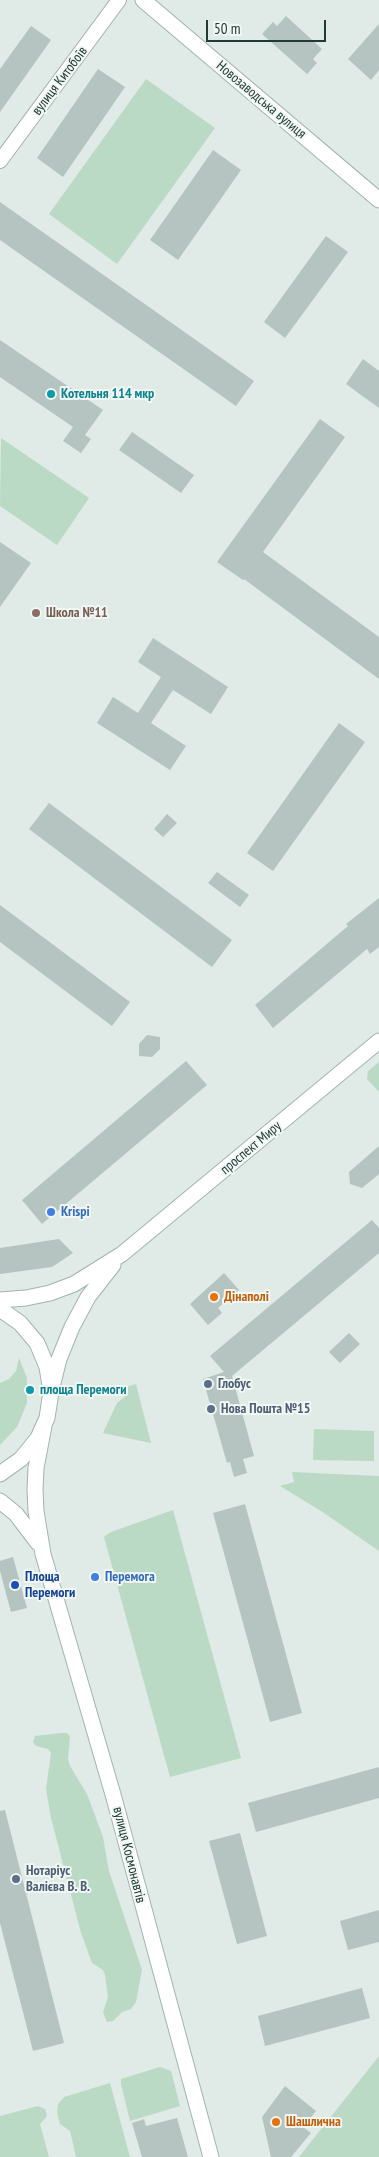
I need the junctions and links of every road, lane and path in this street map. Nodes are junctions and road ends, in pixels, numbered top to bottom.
1 (119, 0) edge
2 (143, 0) edge
3 (0, 161) edge
4 (379, 200) edge
5 (379, 1041) edge
6 (122, 1254) junction
7 (0, 1300) edge
8 (0, 1309) edge
9 (51, 1392) junction
10 (44, 1426) junction
11 (0, 1474) edge
12 (0, 1501) edge
13 (43, 1554) junction
14 (211, 2157) edge

1 - 3 street, вулиця Китобоїв
2 - 4 main road, Новозаводська вулиця
5 - 6 main road, проспект Миру
6 - 7 main road, проспект Миру
6 - 9 main road, проспект Миру
8 - 9 main road
9 - 10 main road
10 - 11 main road
10 - 13 main road, вулиця Космонавтів
12 - 13 main road, вулиця Космонавтів
13 - 14 main road, вулиця Космонавтів

